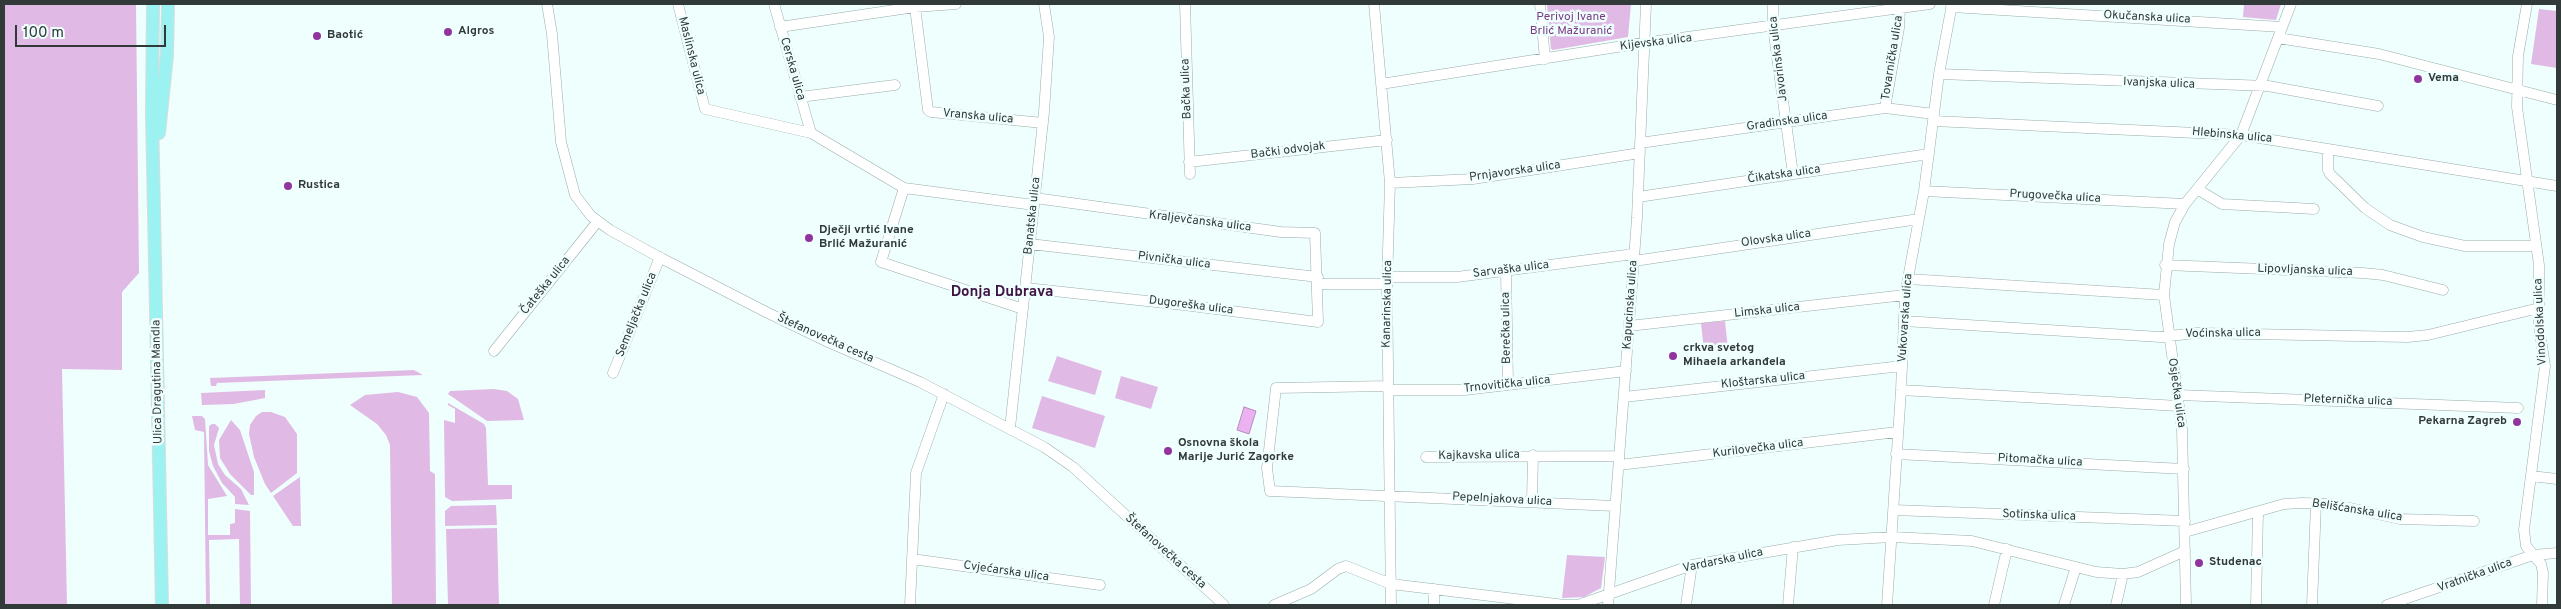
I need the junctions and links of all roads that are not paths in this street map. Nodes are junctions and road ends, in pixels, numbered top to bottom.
1 (153, 4) edge
2 (168, 4) edge
3 (547, 4) edge
4 (678, 4) edge
5 (774, 4) edge
6 (956, 4) edge
7 (1044, 4) edge
8 (1188, 4) edge
9 (1374, 4) edge
10 (1540, 4) edge
11 (1646, 4) edge
12 (1773, 4) edge
13 (1930, 4) edge
14 (2291, 4) edge
15 (2528, 4) edge
16 (1952, 5) edge
17 (915, 7) junction
18 (1900, 8) junction
19 (780, 27) junction
20 (1773, 27) junction
21 (2282, 27) junction
22 (2278, 38) junction
23 (1644, 44) junction
24 (1545, 59) junction
25 (1939, 74) junction
26 (1381, 84) junction
27 (895, 85) dead end
28 (2259, 87) junction
29 (2516, 90) junction
30 (800, 98) junction
31 (2557, 100) edge
32 (2378, 106) dead end
33 (1885, 108) junction
34 (1934, 118) junction
35 (1042, 122) junction
36 (1786, 123) junction
37 (811, 133) junction
38 (2241, 135) junction
39 (1387, 140) junction
40 (1640, 148) junction
41 (2328, 149) junction
42 (1929, 154) junction
43 (155, 158) junction
44 (1189, 162) junction
45 (1190, 174) dead end
46 (1793, 174) junction
47 (2527, 181) junction
48 (1390, 183) junction
49 (2557, 186) edge
50 (904, 188) junction
51 (2197, 189) junction
52 (1924, 191) junction
53 (1638, 197) junction
54 (1035, 202) junction
55 (2185, 204) junction
56 (2314, 208) dead end
57 (1919, 219) junction
58 (598, 221) junction
59 (1030, 244) junction
60 (2536, 246) junction
61 (660, 257) junction
62 (1634, 257) junction
63 (2165, 266) junction
64 (1506, 271) junction
65 (1908, 279) junction
66 (1387, 280) junction
67 (1318, 281) junction
68 (1026, 288) junction
69 (2443, 290) dead end
70 (1905, 295) junction
71 (2164, 295) junction
72 (2539, 308) junction
73 (1023, 309) junction
74 (1904, 321) junction
75 (1629, 326) junction
76 (2168, 336) junction
77 (494, 350) dead end
78 (1902, 366) junction
79 (1626, 371) junction
80 (613, 373) dead end
81 (1508, 385) junction
82 (1388, 388) junction
83 (1902, 390) junction
84 (944, 394) junction
85 (2178, 395) junction
86 (1624, 397) junction
87 (2180, 406) junction
88 (2518, 408) dead end
89 (1010, 428) junction
90 (1897, 432) junction
91 (1896, 454) junction
92 (1533, 455) junction
93 (1426, 457) dead end
94 (1619, 461) junction
95 (2184, 469) junction
96 (2531, 476) junction
97 (2557, 479) edge
98 (1270, 491) joint
99 (1389, 496) junction
100 (1532, 501) junction
101 (2316, 502) junction
102 (1615, 506) junction
103 (1894, 510) junction
104 (2258, 512) junction
105 (2474, 521) dead end
106 (2185, 526) junction
107 (1892, 537) junction
108 (1792, 547) junction
109 (2006, 548) junction
110 (2185, 551) junction
111 (2557, 553) edge
112 (2534, 555) junction
113 (912, 560) junction
114 (1692, 566) junction
115 (2076, 567) junction
116 (2123, 574) junction
117 (1391, 584) junction
118 (1100, 585) dead end
119 (1434, 589) junction
120 (1609, 593) junction
121 (1514, 602) edge
122 (162, 605) edge
123 (910, 605) edge
124 (1224, 605) edge
125 (1274, 605) edge
126 (1391, 605) edge
127 (1434, 605) edge
128 (1608, 605) edge
129 (1686, 605) edge
130 (1788, 605) edge
131 (1887, 605) edge
132 (1994, 605) edge
133 (2064, 605) edge
134 (2116, 605) edge
135 (2186, 605) edge
136 (2256, 605) edge
137 (2312, 605) edge
138 (2387, 605) edge
139 (2542, 605) edge

1 - 43 main road, Ulica Dragutina Mandla
2 - 43 main road, Ulica Dragutina Mandla
3 - 58 street, Štefanovečka cesta
4 - 37 street, Maslinska ulica
5 - 19 street, Cerska ulica
6 - 17 street
7 - 35 street, Banatska ulica
8 - 44 street, Bačka ulica
9 - 26 street, Kanarinska ulica
10 - 24 street
11 - 23 street, Kapucinska ulica
12 - 20 street, Javorinska ulica
13 - 18 street, Kijevska ulica
14 - 21 street, Osječka ulica
15 - 29 street, Vinodolska ulica
16 - 21 street, Okučanska ulica
16 - 25 street, Vukovarska ulica
17 - 19 street
17 - 35 street, Vranska ulica
18 - 20 street, Kijevska ulica
18 - 33 street, Tovarnička ulica
19 - 30 street, Cerska ulica
20 - 23 street, Kijevska ulica
20 - 36 street, Javorinska ulica
21 - 22 street, Osječka ulica
22 - 28 street, Osječka ulica
22 - 29 street
23 - 24 street, Kijevska ulica
23 - 40 street, Kapucinska ulica
24 - 26 street, Kijevska ulica
25 - 28 street, Ivanjska ulica
25 - 34 street, Vukovarska ulica
26 - 39 street, Kanarinska ulica
27 - 30 street
28 - 32 street, Ivanjska ulica
28 - 38 street, Osječka ulica
29 - 31 street
29 - 47 street, Vinodolska ulica
30 - 37 street, Cerska ulica
33 - 34 street, Gradinska ulica
33 - 36 street, Gradinska ulica
34 - 38 street, Hlebinska ulica
34 - 42 street, Vukovarska ulica
35 - 54 street, Banatska ulica
36 - 40 street, Gradinska ulica
36 - 46 street, Javorinska ulica
37 - 50 street
38 - 41 street, Hlebinska ulica
38 - 51 street, Osječka ulica
39 - 44 street, Bački odvojak
39 - 48 street, Kanarinska ulica
40 - 48 street, Prnjavorska ulica
40 - 53 street, Kapucinska ulica
41 - 47 street, Hlebinska ulica
41 - 60 street
42 - 46 street, Čikatska ulica
42 - 52 street, Vukovarska ulica
43 - 122 main road, Ulica Dragutina Mandla
44 - 45 street, Bačka ulica
46 - 53 street, Čikatska ulica
47 - 49 street, Hlebinska ulica
47 - 60 street, Vinodolska ulica
48 - 66 street, Kanarinska ulica
50 - 54 street, Kraljevčanska ulica
50 - 73 street
51 - 55 street, Osječka ulica
51 - 56 street
52 - 55 street, Prugovečka ulica
52 - 57 street, Vukovarska ulica
53 - 62 street, Kapucinska ulica
54 - 59 street, Banatska ulica
54 - 67 street, Kraljevčanska ulica
55 - 63 street, Osječka ulica
57 - 62 street, Olovska ulica
57 - 65 street, Vukovarska ulica
58 - 61 street, Štefanovečka cesta
58 - 77 street, Čateška ulica
59 - 67 street, Pivnička ulica
59 - 68 street, Banatska ulica
60 - 72 street, Vinodolska ulica
61 - 80 street, Semeljačka ulica
61 - 84 street, Štefanovečka cesta
62 - 64 street, Sarvaška ulica
62 - 75 street, Kapucinska ulica
63 - 69 street, Lipovljanska ulica
63 - 71 street, Osječka ulica
64 - 66 street, Sarvaška ulica
64 - 81 street, Berečka ulica
65 - 70 street, Vukovarska ulica
65 - 71 street
66 - 67 street, Pivnička ulica
66 - 82 street, Kanarinska ulica
67 - 68 street, Dugoreška ulica
68 - 73 street, Banatska ulica
70 - 74 street, Vukovarska ulica
70 - 75 street, Limska ulica
71 - 76 street, Osječka ulica
72 - 76 street, Voćinska ulica
72 - 96 street, Vinodolska ulica
73 - 89 street, Banatska ulica
74 - 76 street, Voćinska ulica
74 - 78 street, Vukovarska ulica
75 - 79 street, Kapucinska ulica
76 - 85 street, Osječka ulica
78 - 83 street, Vukovarska ulica
78 - 86 street, Kloštarska ulica
79 - 81 street, Trnovitička ulica
79 - 86 street, Kapucinska ulica
81 - 82 street, Trnovitička ulica
82 - 98 street, Trnovitička ulica
82 - 99 street, Kanarinska ulica
83 - 87 street
83 - 90 street, Vukovarska ulica
84 - 89 street, Štefanovečka cesta
84 - 113 street
85 - 87 street, Osječka ulica
85 - 88 street, Pleternička ulica
86 - 94 street, Kapucinska ulica
87 - 95 street, Osječka ulica
89 - 124 street, Štefanovečka cesta
90 - 91 street, Vukovarska ulica
90 - 94 street, Kurilovečka ulica
91 - 95 street, Pitomačka ulica
91 - 103 street, Vukovarska ulica
92 - 93 street, Kajkavska ulica
92 - 94 street, Kajkavska ulica
92 - 100 street, Kajkavska ulica
94 - 102 street, Kapucinska ulica
95 - 106 street, Osječka ulica
96 - 97 street
96 - 112 street, Vinodolska ulica
98 - 99 street, Pepelnjakova ulica
99 - 100 street, Pepelnjakova ulica
99 - 117 street, Kanarinska ulica
100 - 102 street, Pepelnjakova ulica
101 - 104 street, Belišćanska ulica
101 - 105 street, Belišćanska ulica
101 - 137 street
102 - 120 street, Kapucinska ulica
103 - 106 street, Sotinska ulica
103 - 107 street, Vukovarska ulica
104 - 106 street, Belišćanska ulica
104 - 136 street
106 - 110 street, Osječka ulica
107 - 108 street, Vardarska ulica
107 - 109 street, Vardarska ulica
107 - 131 street, Vukovarska ulica
108 - 114 street, Vardarska ulica
108 - 130 street
109 - 115 street, Vardarska ulica
109 - 132 street
110 - 116 street, Vardarska ulica
110 - 135 street, Osječka ulica
111 - 112 street, Vratnička ulica
112 - 138 street, Vratnička ulica
112 - 139 street, Vinodolska ulica
113 - 118 street, Cvjećarska ulica
113 - 123 street
114 - 120 street, Vardarska ulica
114 - 129 street
115 - 116 street, Vardarska ulica
115 - 133 street
116 - 134 street
117 - 119 street, Vardarska ulica
117 - 125 street, Vardarska ulica
117 - 126 street, Kanarinska ulica
119 - 121 street, Vardarska ulica
119 - 127 street
120 - 121 street, Vardarska ulica
120 - 128 street, Kapucinska ulica

